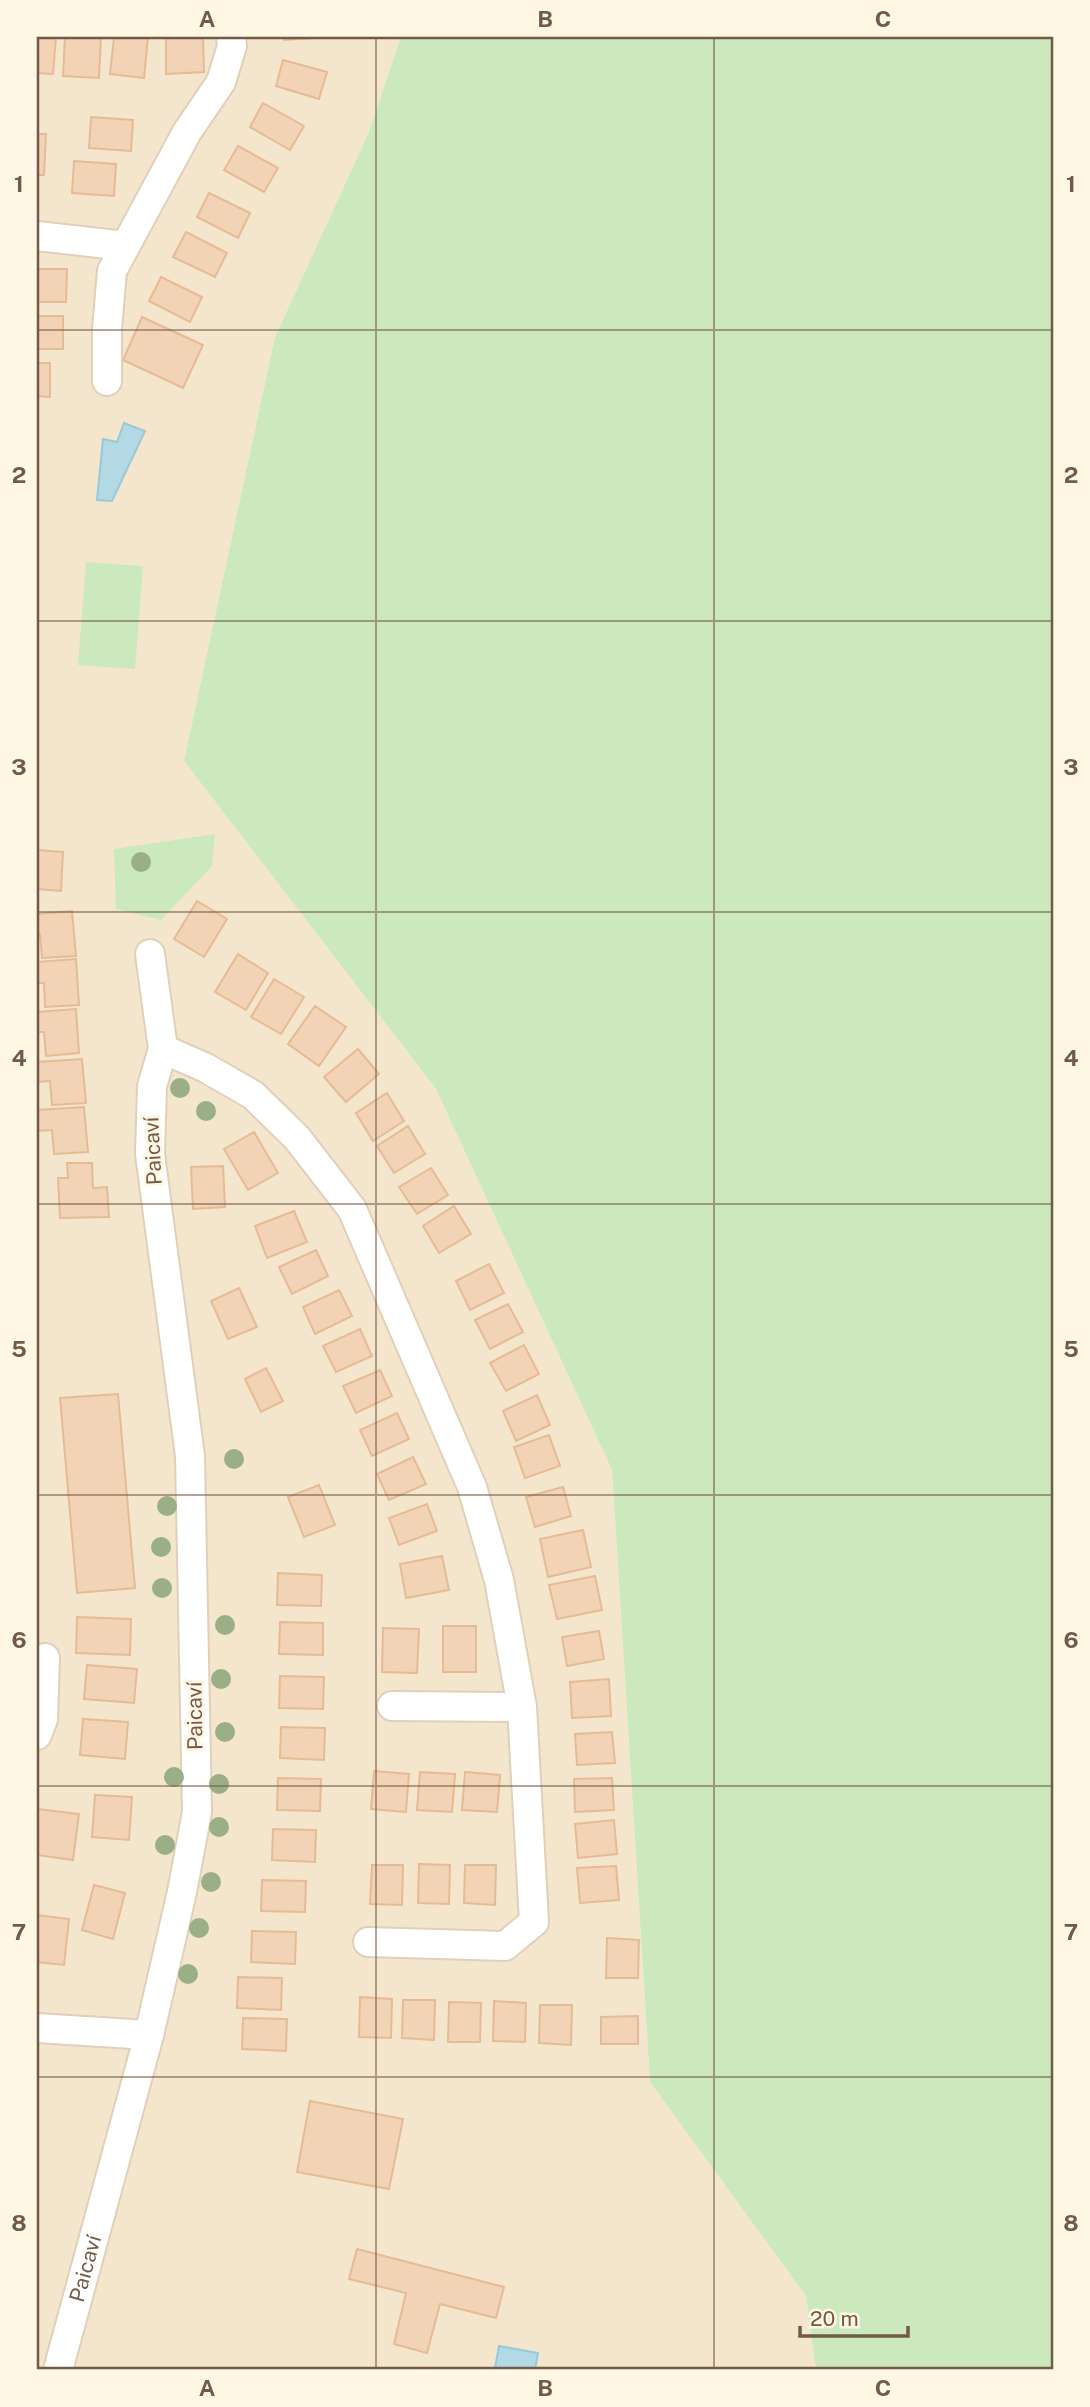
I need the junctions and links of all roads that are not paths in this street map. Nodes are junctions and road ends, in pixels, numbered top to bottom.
1 (231, 37) edge
2 (37, 236) edge
3 (125, 246) junction
4 (107, 381) dead end
5 (150, 954) dead end
6 (163, 1049) junction
7 (45, 1658) dead end
8 (392, 1706) dead end
9 (522, 1707) junction
10 (37, 1735) edge
11 (368, 1942) dead end
12 (37, 2028) edge
13 (149, 2035) junction
14 (58, 2370) edge

1 - 3 street
2 - 3 street
3 - 4 street
5 - 6 street, Paicaví
6 - 9 street
6 - 13 street, Paicaví
7 - 10 street
8 - 9 street
9 - 11 street
12 - 13 street
13 - 14 street, Paicaví

